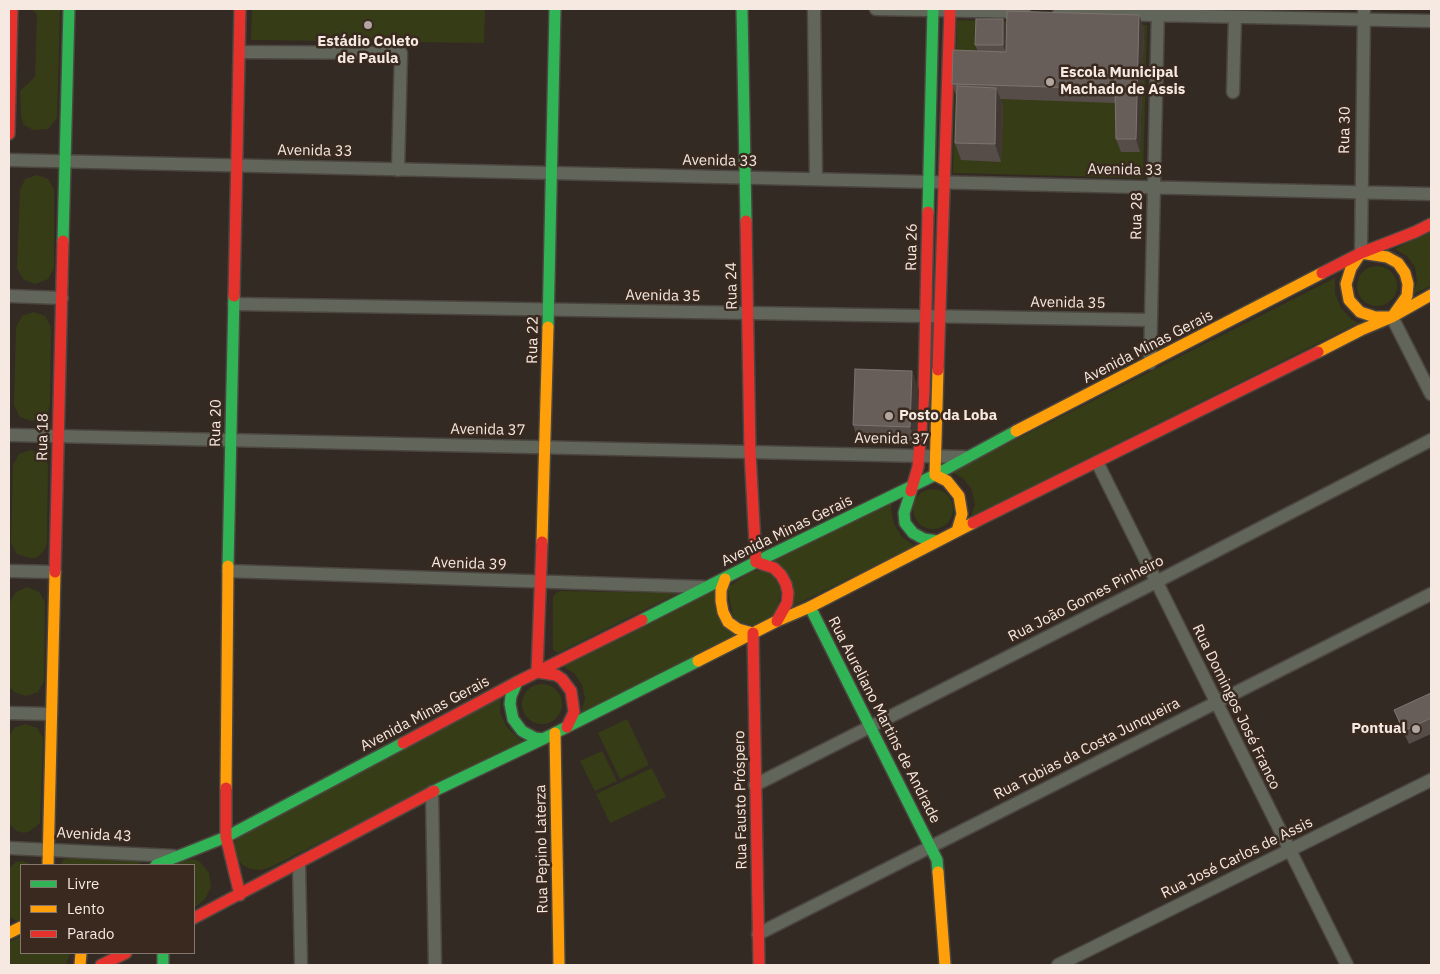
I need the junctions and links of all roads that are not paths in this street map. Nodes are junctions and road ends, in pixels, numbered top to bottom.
1 (12, 9) edge
2 (69, 9) edge
3 (240, 9) edge
4 (555, 9) edge
5 (742, 9) edge
6 (814, 9) edge
7 (876, 9) edge
8 (933, 9) edge
9 (950, 10) edge
10 (1158, 12) edge
11 (1363, 14) edge
12 (1235, 17) junction
13 (1431, 21) edge
14 (240, 52) junction
15 (1233, 92) dead end
16 (931, 94) junction
17 (947, 94) junction
18 (9, 134) edge
19 (9, 160) edge
20 (65, 162) junction
21 (237, 166) junction
22 (398, 170) junction
23 (552, 173) junction
24 (745, 178) junction
25 (816, 180) junction
26 (929, 182) junction
27 (945, 182) junction
28 (1154, 187) junction
29 (1360, 192) junction
30 (1431, 194) edge
31 (1431, 224) edge
32 (1361, 253) junction
33 (1431, 295) edge
34 (9, 296) edge
35 (62, 298) junction
36 (234, 304) junction
37 (549, 310) junction
38 (748, 313) junction
39 (925, 316) junction
40 (941, 317) junction
41 (1392, 317) junction
42 (1151, 320) junction
43 (1150, 363) junction
44 (924, 392) junction
45 (938, 392) junction
46 (1431, 394) edge
47 (9, 435) edge
48 (58, 436) junction
49 (230, 440) junction
50 (1431, 440) edge
51 (546, 448) junction
52 (750, 452) junction
53 (920, 455) junction
54 (936, 456) junction
55 (966, 457) junction
56 (1097, 462) junction
57 (934, 475) junction
58 (914, 485) junction
59 (957, 531) junction
60 (937, 541) junction
61 (756, 562) junction
62 (9, 571) edge
63 (228, 571) junction
64 (55, 572) junction
65 (725, 579) junction
66 (541, 582) junction
67 (1156, 582) junction
68 (709, 587) junction
69 (1431, 594) edge
70 (810, 607) junction
71 (777, 621) junction
72 (752, 634) junction
73 (537, 672) junction
74 (517, 682) junction
75 (1216, 703) junction
76 (9, 713) edge
77 (51, 714) junction
78 (567, 727) junction
79 (870, 727) junction
80 (555, 733) junction
81 (543, 739) junction
82 (1431, 780) edge
83 (755, 785) junction
84 (432, 792) junction
85 (226, 837) junction
86 (930, 847) junction
87 (9, 848) edge
88 (48, 849) junction
89 (1290, 850) junction
90 (177, 856) junction
91 (299, 863) junction
92 (48, 864) edge
93 (158, 864) edge
94 (240, 895) junction
95 (195, 918) edge
96 (758, 934) junction
97 (124, 954) edge
98 (101, 965) edge
99 (302, 965) edge
100 (435, 965) edge
101 (559, 965) edge
102 (759, 965) edge
103 (945, 965) edge
104 (1058, 965) edge
105 (1347, 965) edge

1 - 18 street
2 - 20 street, Rua 18
3 - 14 street, Rua 20
4 - 23 street, Rua 22
5 - 24 street, Rua 24
6 - 25 street
7 - 8 street
8 - 9 street
8 - 16 street, Rua 26
9 - 10 street
9 - 17 street, Rua 26
10 - 12 street
10 - 28 street, Rua 28
11 - 12 street
11 - 13 street
11 - 29 street, Rua 30
12 - 15 street
14 - 21 street, Rua 20
14 - 22 street
16 - 17 street
16 - 26 street, Rua 26
17 - 27 street, Rua 26
19 - 20 street, Avenida 33
20 - 21 street, Avenida 33
20 - 35 street, Rua 18
21 - 22 street, Avenida 33
21 - 36 street, Rua 20
22 - 23 street, Avenida 33
23 - 24 street, Avenida 33
23 - 37 street, Rua 22
24 - 25 street, Avenida 33
24 - 38 street, Rua 24
25 - 26 street, Avenida 33
26 - 27 street, Avenida 33
26 - 39 street, Rua 26
27 - 28 street, Avenida 33
27 - 40 street, Rua 26
28 - 29 street, Avenida 33
28 - 42 street, Rua 28
29 - 30 street, Avenida 33
29 - 32 street, Rua 30
31 - 32 street, Avenida Minas Gerais
32 - 41 street
32 - 41 street
32 - 43 street, Avenida Minas Gerais
33 - 41 street
34 - 35 street
35 - 48 street, Rua 18
36 - 37 street, Avenida 35
36 - 49 street, Rua 20
37 - 38 street, Avenida 35
37 - 51 street, Rua 22
38 - 39 street, Avenida 35
38 - 52 street, Rua 24
39 - 40 street, Avenida 35
39 - 44 street, Rua 26
40 - 42 street, Avenida 35
40 - 45 street, Rua 26
41 - 46 street
41 - 56 street
42 - 43 street, Rua 28
43 - 55 street, Avenida Minas Gerais
44 - 45 street
44 - 53 street, Rua 26
45 - 54 street, Rua 26
47 - 48 street, Avenida 37
48 - 49 street, Avenida 37
48 - 64 street, Rua 18
49 - 51 street, Avenida 37
49 - 63 street, Rua 20
50 - 67 street, Rua João Gomes Pinheiro
51 - 52 street, Avenida 37
51 - 66 street, Rua 22
52 - 53 street, Avenida 37
52 - 61 street, Rua 24
53 - 54 street, Avenida 37
53 - 58 street, Rua 26
54 - 55 street, Avenida 37
54 - 57 street, Rua 26
55 - 57 street, Avenida Minas Gerais
56 - 59 street
56 - 67 street, Rua Domingos José Franco
57 - 58 street, Avenida Minas Gerais
57 - 59 street
58 - 60 street
58 - 61 street, Avenida Minas Gerais
59 - 60 street
60 - 70 street
61 - 65 street, Avenida Minas Gerais
61 - 71 street
62 - 64 street
63 - 66 street, Avenida 39
63 - 85 street, Rua 20
64 - 77 street, Rua 18
65 - 68 street, Avenida Minas Gerais
65 - 72 street
66 - 68 street, Avenida 39
66 - 73 street, Rua 22
67 - 75 street, Rua Domingos José Franco
67 - 79 street, Rua João Gomes Pinheiro
68 - 73 street, Avenida Minas Gerais
69 - 75 street, Rua Tobias da Costa Junqueira
70 - 71 street
70 - 79 street, Rua Aureliano Martins de Andrade
71 - 72 street
72 - 78 street
72 - 83 street, Rua Fausto Próspero
73 - 74 street, Avenida Minas Gerais
73 - 78 street
74 - 81 street
74 - 85 street, Avenida Minas Gerais
75 - 86 street, Rua Tobias da Costa Junqueira
75 - 89 street, Rua Domingos José Franco
76 - 77 street
77 - 88 street, Rua 18
78 - 80 street
79 - 83 street, Rua João Gomes Pinheiro
79 - 86 street, Rua Aureliano Martins de Andrade
80 - 81 street
80 - 101 street, Rua Pepino Laterza
81 - 84 street
82 - 89 street, Rua José Carlos de Assis
83 - 96 street, Rua Fausto Próspero
84 - 91 street
84 - 100 street
85 - 90 street, Avenida Minas Gerais
85 - 94 street, Rua 20
86 - 96 street, Rua Tobias da Costa Junqueira
86 - 103 street, Rua Aureliano Martins de Andrade
87 - 88 street, Avenida 43
88 - 90 street, Avenida 43
88 - 92 street, Rua 18
89 - 104 street, Rua José Carlos de Assis
89 - 105 street, Rua Domingos José Franco
90 - 93 street, Avenida Minas Gerais
91 - 94 street
91 - 99 street
94 - 95 street
96 - 102 street, Rua Fausto Próspero
97 - 98 street

